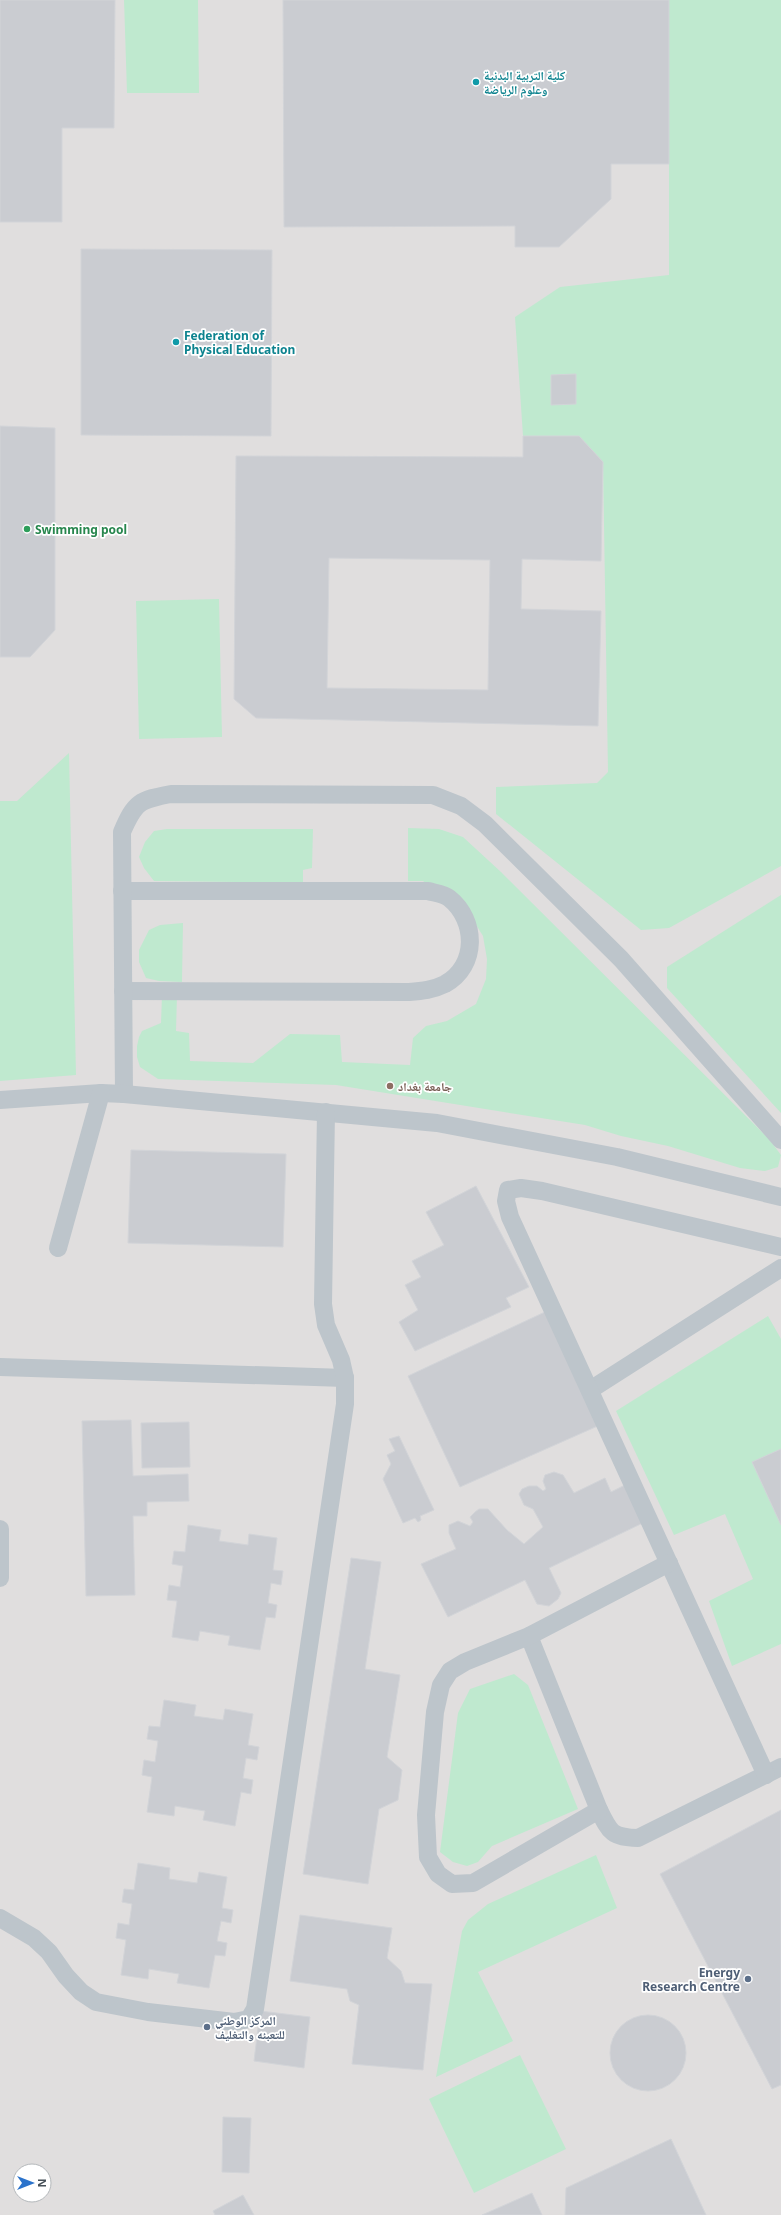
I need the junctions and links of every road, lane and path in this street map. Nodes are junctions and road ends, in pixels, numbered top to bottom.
1 (122, 892) junction
2 (123, 991) junction
3 (101, 1093) junction
4 (124, 1094) junction
5 (0, 1100) edge
6 (326, 1112) junction
7 (781, 1140) edge
8 (781, 1197) edge
9 (781, 1247) edge
10 (58, 1248) dead end
11 (781, 1268) edge
12 (0, 1367) edge
13 (345, 1378) junction
14 (590, 1390) junction
15 (0, 1529) edge
16 (669, 1563) junction
17 (0, 1578) edge
18 (529, 1636) junction
19 (774, 1771) edge
20 (599, 1810) junction
21 (0, 1918) edge

1 - 2 lane
1 - 2 lane
1 - 7 lane
2 - 4 lane
3 - 4 lane
3 - 5 lane
3 - 10 lane
4 - 6 lane
6 - 8 lane
6 - 13 lane
9 - 14 lane
11 - 14 lane
12 - 13 lane
13 - 21 lane
14 - 16 lane
15 - 17 lane
16 - 18 lane
16 - 19 lane
18 - 20 lane
18 - 20 lane
19 - 20 lane

